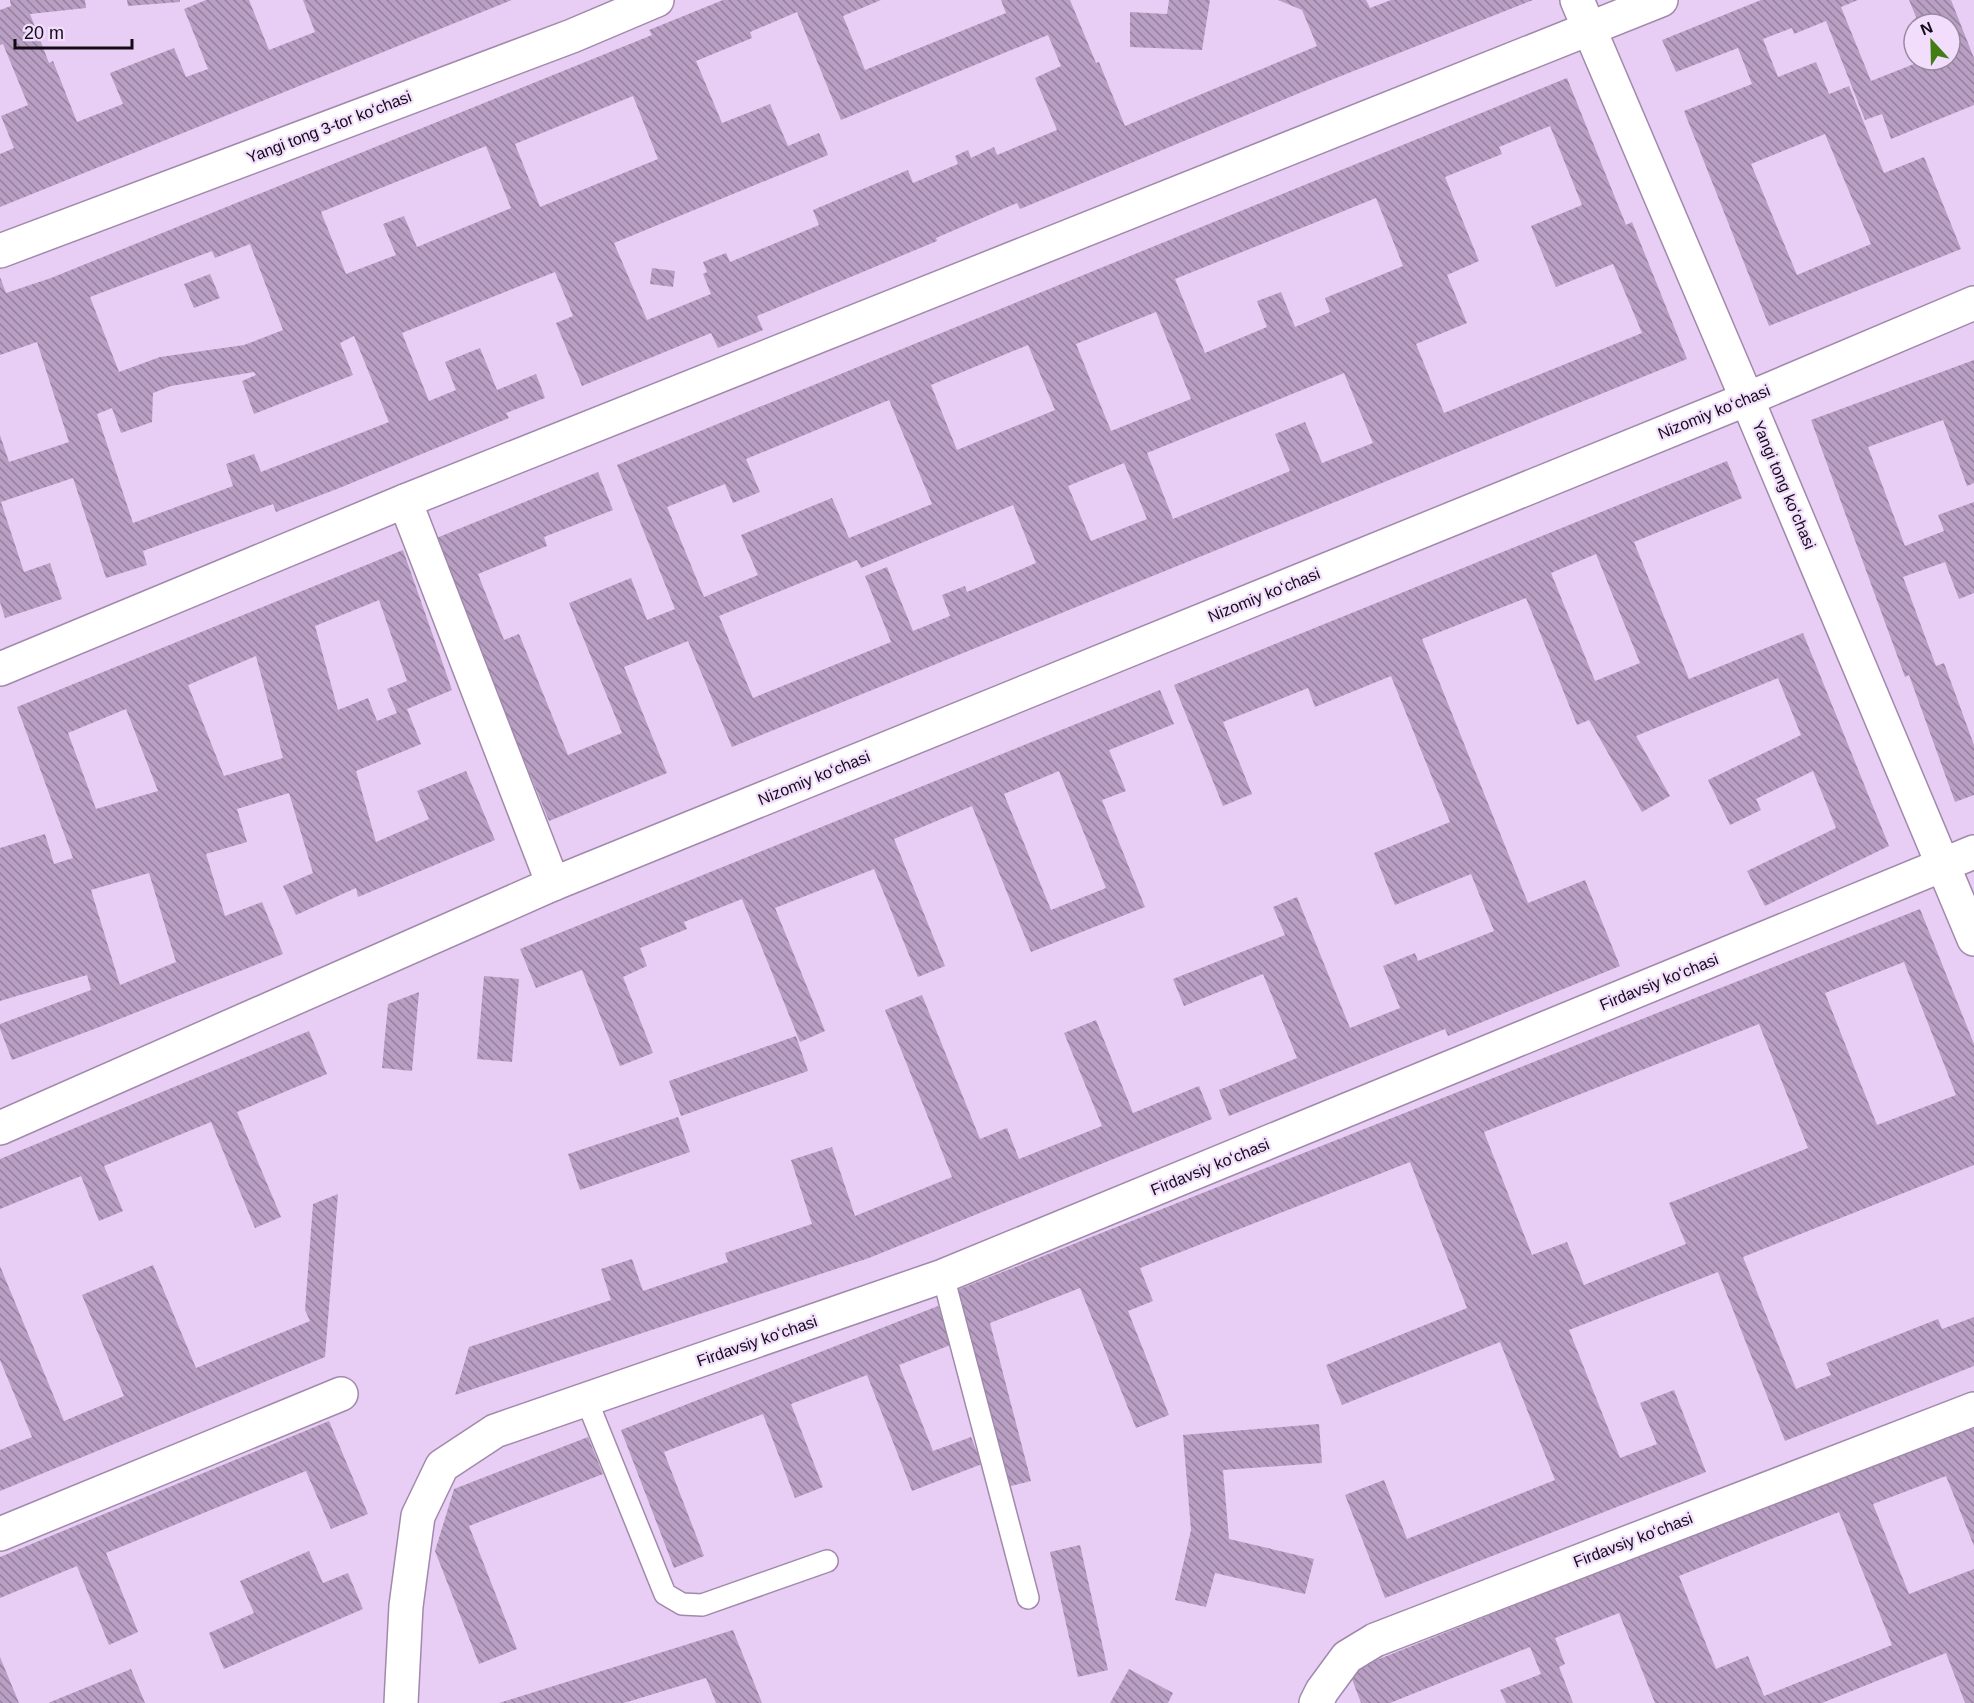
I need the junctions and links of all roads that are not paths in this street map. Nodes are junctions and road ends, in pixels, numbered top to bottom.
1 (657, 0) edge
2 (1661, 0) edge
3 (1582, 14) edge
4 (0, 251) edge
5 (1974, 303) edge
6 (1747, 399) junction
7 (405, 501) junction
8 (0, 669) edge
9 (1974, 852) edge
10 (1944, 865) junction
11 (553, 884) junction
12 (1974, 939) edge
13 (0, 1128) edge
14 (943, 1276) junction
15 (341, 1394) dead end
16 (587, 1401) junction
17 (1974, 1409) edge
18 (0, 1534) edge
19 (827, 1561) dead end
20 (1028, 1598) dead end
21 (401, 1703) edge
22 (1316, 1703) edge

1 - 4 street, Yangi tong 3-tor koʻchasi
2 - 3 street
3 - 6 street, Yangi tong koʻchasi
3 - 7 street
5 - 6 street, Nizomiy koʻchasi
6 - 10 street, Yangi tong koʻchasi
6 - 11 street, Nizomiy koʻchasi
7 - 8 street
7 - 11 street
9 - 10 street, Firdavsiy koʻchasi
10 - 12 street, Yangi tong koʻchasi
10 - 14 street, Firdavsiy koʻchasi
11 - 13 street, Nizomiy koʻchasi
14 - 16 street, Firdavsiy koʻchasi
14 - 20 lane
15 - 18 street
16 - 19 lane
16 - 21 street, Firdavsiy koʻchasi
17 - 22 street, Firdavsiy koʻchasi

